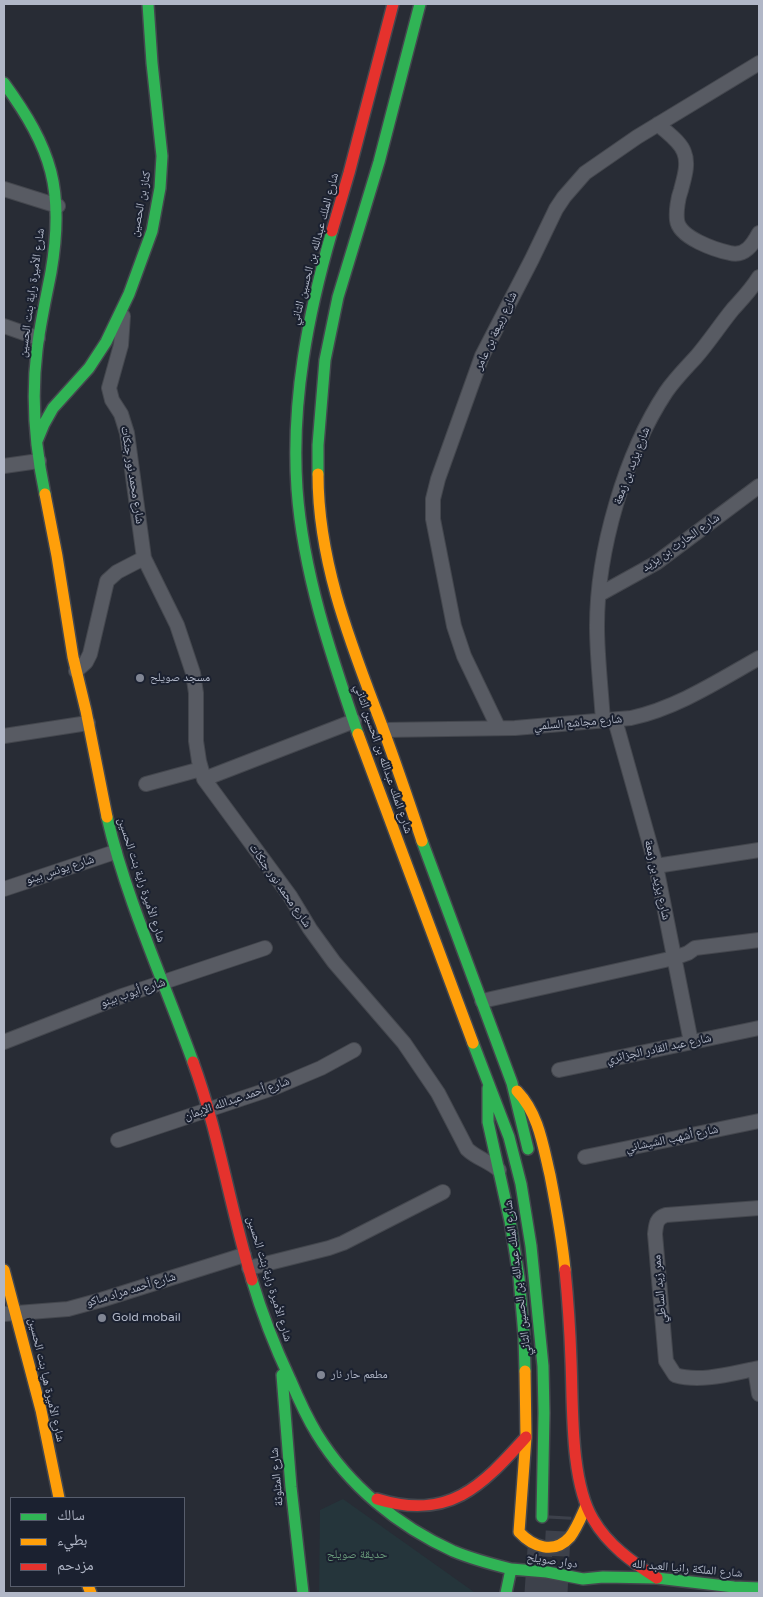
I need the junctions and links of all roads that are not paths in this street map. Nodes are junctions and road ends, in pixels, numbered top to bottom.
1 (148, 4) edge
2 (393, 4) edge
3 (420, 4) edge
4 (759, 63) edge
5 (4, 83) edge
6 (658, 124) junction
7 (4, 189) edge
8 (58, 206) junction
9 (759, 233) edge
10 (759, 277) edge
11 (123, 308) junction
12 (4, 326) edge
13 (38, 338) junction
14 (69, 388) junction
15 (43, 389) junction
16 (36, 442) junction
17 (39, 461) junction
18 (4, 466) edge
19 (759, 486) edge
20 (144, 558) junction
21 (600, 594) junction
22 (759, 658) edge
23 (76, 670) junction
24 (354, 720) junction
25 (609, 720) junction
26 (88, 723) junction
27 (498, 727) junction
28 (383, 730) junction
29 (4, 736) edge
30 (202, 774) junction
31 (146, 784) dead end
32 (759, 850) edge
33 (115, 852) junction
34 (656, 866) junction
35 (4, 888) edge
36 (759, 940) edge
37 (265, 948) dead end
38 (674, 958) junction
39 (164, 983) junction
40 (482, 1001) junction
41 (759, 1028) edge
42 (4, 1042) edge
43 (691, 1042) junction
44 (354, 1050) dead end
45 (559, 1070) dead end
46 (488, 1082) junction
47 (513, 1088) junction
48 (209, 1109) junction
49 (759, 1121) edge
50 (118, 1140) dead end
51 (585, 1157) dead end
52 (530, 1162) dead end
53 (499, 1170) junction
54 (443, 1192) dead end
55 (759, 1208) edge
56 (247, 1261) junction
57 (4, 1270) edge
58 (10, 1313) edge
59 (280, 1359) junction
60 (757, 1368) edge
61 (759, 1394) edge
62 (526, 1437) junction
63 (59, 1497) edge
64 (370, 1498) junction
65 (586, 1506) junction
66 (542, 1517) dead end
67 (511, 1570) junction
68 (603, 1577) junction
69 (656, 1578) junction
70 (583, 1579) joint
71 (759, 1588) edge
72 (595, 1590) dead end
73 (303, 1593) edge
74 (506, 1593) edge

1 - 11 main road, كناز بن الحصين
2 - 24 main road, شارع الملك عبدالله بن الحسين الثاني
3 - 28 main road, شارع الملك عبدالله بن الحسين الثاني
4 - 6 street, شارع ربيعة بن عامر
5 - 8 main road, شارع الأميرة راية بنت الحسين
6 - 9 street
6 - 27 street, شارع ربيعة بن عامر
7 - 8 street
8 - 13 main road, شارع الأميرة راية بنت الحسين
10 - 21 street, شارع يزيد بن زمعة
11 - 14 main road, كناز بن الحصين
11 - 20 street, شارع محمد نور جنكات
12 - 13 street
13 - 15 main road, شارع الأميرة راية بنت الحسين
14 - 15 main road
14 - 16 main road, كناز بن الحصين
15 - 16 main road, شارع الأميرة راية بنت الحسين
16 - 17 main road, شارع الأميرة راية بنت الحسين
17 - 18 street
17 - 23 main road, شارع الأميرة راية بنت الحسين
19 - 21 street, شارع الحارث بن يزيد
20 - 23 street
20 - 30 street, شارع محمد نور جنكات
21 - 25 street, شارع يزيد بن زمعة
22 - 25 street, شارع مجاشع السلمي
23 - 26 main road, شارع الأميرة راية بنت الحسين
24 - 30 street
24 - 46 main road, شارع الملك عبدالله بن الحسين الثاني
25 - 27 street, شارع مجاشع السلمي
25 - 34 street, شارع يزيد بن زمعة
26 - 29 street
26 - 33 main road, شارع الأميرة راية بنت الحسين
27 - 28 street, شارع مجاشع السلمي
28 - 40 main road, شارع الملك عبدالله بن الحسين الثاني
30 - 31 street
30 - 53 street, شارع محمد نور جنكات
32 - 34 street
33 - 35 street, شارع يونس بينو
33 - 39 main road, شارع الأميرة راية بنت الحسين
34 - 38 street, شارع يزيد بن زمعة
36 - 38 street
37 - 39 street, شارع أيوب بينو
38 - 40 street
38 - 43 street, شارع يزيد بن زمعة
39 - 42 street, شارع أيوب بينو
39 - 48 main road, شارع الأميرة راية بنت الحسين
40 - 47 main road, شارع الملك عبدالله بن الحسين الثاني
41 - 43 street, شارع عبد القادر الجزائري
43 - 45 street, شارع عبد القادر الجزائري
44 - 48 street, شارع أحمد عبدالله الإيمان
46 - 53 main road
46 - 66 main road, شارع الملك عبدالله بن الحسين الثاني
47 - 52 main road, شارع الملك عبدالله بن الحسين الثاني
47 - 65 main road
48 - 50 street, شارع أحمد عبدالله الإيمان
48 - 56 main road, شارع الأميرة راية بنت الحسين
49 - 51 street, شارع أشهب الشيشاني
53 - 62 main road
54 - 56 street, شارع أحمد مراد ساكو
55 - 60 street, ممر زيد الساطي
56 - 58 street, شارع أحمد مراد ساكو
56 - 59 main road, شارع الأميرة راية بنت الحسين
57 - 58 main road, شارع الأميرة هيا بنت الحسين
58 - 63 main road, شارع الأميرة هيا بنت الحسين
59 - 64 main road, شارع الأميرة راية بنت الحسين
59 - 73 main road, شارع المثلوثة
60 - 61 street
62 - 64 main road
62 - 65 main road
64 - 67 main road, شارع الأميرة راية بنت الحسين
65 - 69 main road
67 - 70 main road, دوار صويلح
67 - 74 main road, دوار صويلح
68 - 69 main road, شارع الملكة رانيا العبد الله
68 - 70 main road, شارع الملكة رانيا العبد الله
68 - 72 main road
69 - 71 main road, شارع الملكة رانيا العبد الله

